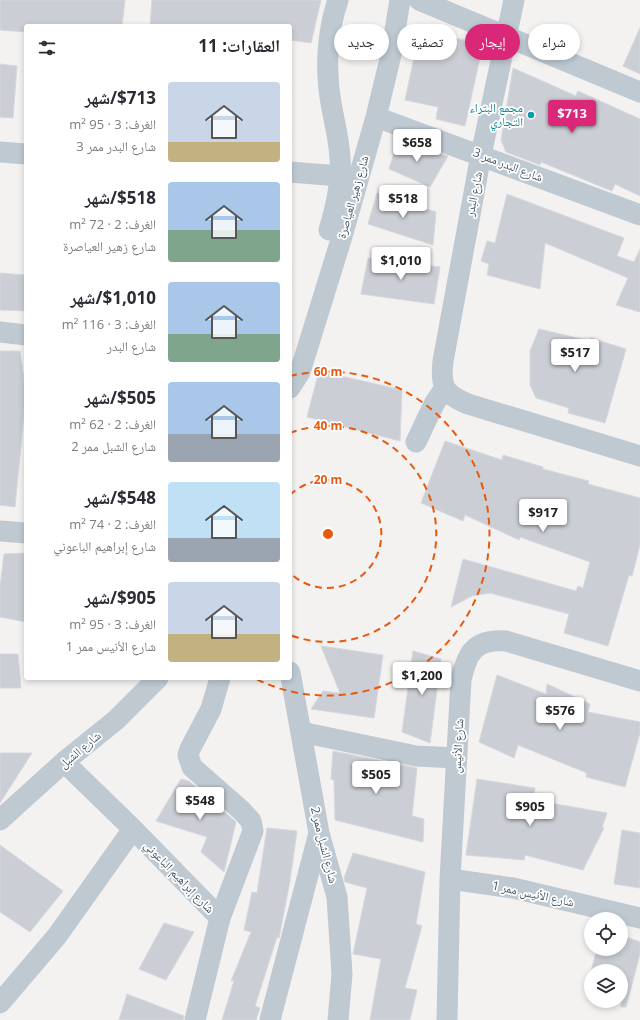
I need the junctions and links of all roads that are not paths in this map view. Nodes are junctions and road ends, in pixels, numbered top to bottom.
1 (338, 0) edge
2 (400, 0) edge
3 (419, 0) edge
4 (514, 0) edge
5 (478, 24) edge
6 (510, 24) edge
7 (520, 41) edge
8 (503, 60) edge
9 (640, 92) edge
10 (376, 117) junction
11 (0, 152) edge
12 (24, 154) edge
13 (481, 155) junction
14 (292, 172) edge
15 (340, 176) junction
16 (640, 215) edge
17 (333, 241) junction
18 (0, 332) edge
19 (24, 335) edge
20 (294, 364) edge
21 (292, 385) edge
22 (444, 389) junction
23 (416, 442) dead end
24 (640, 456) edge
25 (0, 531) edge
26 (24, 533) edge
27 (156, 680) edge
28 (219, 680) edge
29 (291, 680) edge
30 (640, 681) edge
31 (301, 732) junction
32 (457, 758) junction
33 (64, 762) junction
34 (0, 820) edge
35 (133, 829) junction
36 (319, 833) junction
37 (450, 879) junction
38 (220, 918) junction
39 (640, 918) edge
40 (0, 1003) edge
41 (195, 1020) edge
42 (270, 1020) edge
43 (338, 1020) edge
44 (447, 1020) edge

1 - 15 street, شارع زهير العياصرة
2 - 10 street, شارع زهير العياصرة
3 - 5 street
4 - 6 street, شارع البدر
7 - 9 street
8 - 13 street, شارع البدر
10 - 13 street, شارع البدر ممر 3
10 - 17 street, شارع زهير العياصرة
11 - 12 street
13 - 16 street, شارع البدر ممر 3
13 - 22 street, شارع البدر
14 - 15 street
15 - 17 street, شارع زهير العياصرة
17 - 20 street, شارع زهير العياصرة
18 - 19 street
20 - 21 street, شارع زهير العياصرة
22 - 23 street
22 - 24 street
25 - 26 street
27 - 33 street, شارع الشبل
28 - 38 street
29 - 31 street, شارع الشبل ممر 2
30 - 32 street, شارع الأنيس
31 - 32 street
31 - 36 street, شارع الشبل ممر 2
32 - 37 street, شارع الأنيس
33 - 34 street, شارع الشبل
33 - 35 street, شارع إبراهيم الباعوني
35 - 38 street, شارع إبراهيم الباعوني
35 - 40 street
36 - 42 street
36 - 43 street, شارع الشبل ممر 2
37 - 39 street, شارع الأنيس ممر 1
37 - 44 street, شارع الأنيس
38 - 41 street, شارع إبراهيم الباعوني

